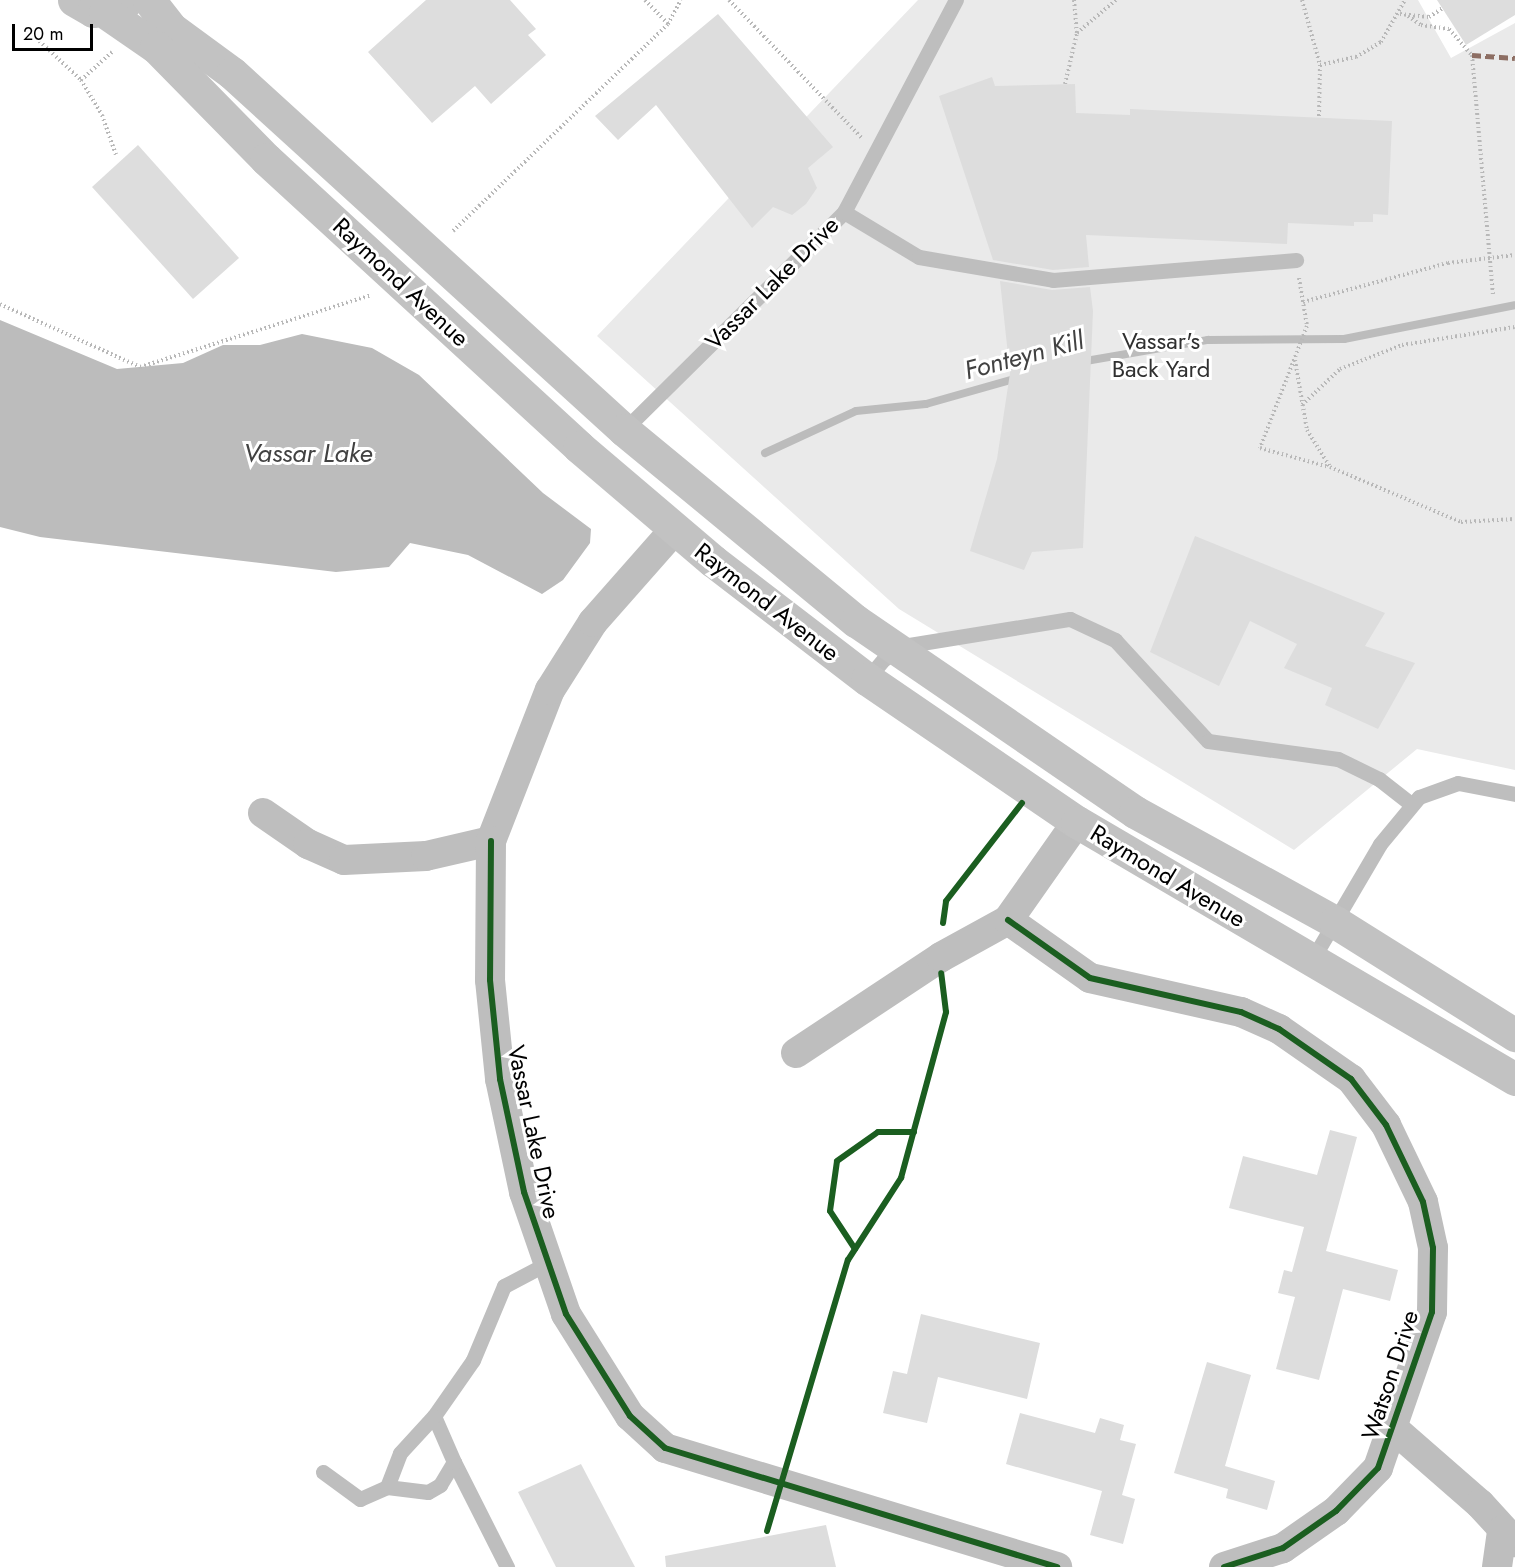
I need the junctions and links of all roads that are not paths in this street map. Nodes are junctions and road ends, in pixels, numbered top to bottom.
1 (74, 0) edge
2 (149, 0) edge
3 (956, 0) edge
4 (117, 6) edge
5 (368, 198) junction
6 (844, 212) junction
7 (342, 227) junction
8 (1296, 261) road end
9 (624, 430) junction
10 (675, 529) junction
11 (898, 650) junction
12 (867, 679) junction
13 (1515, 794) edge
14 (1411, 804) junction
15 (263, 813) dead end
16 (1077, 822) junction
17 (491, 841) junction
18 (1008, 920) junction
19 (1335, 922) junction
20 (1312, 960) junction
21 (1515, 1035) edge
22 (796, 1053) dead end
23 (1515, 1078) edge
24 (546, 1264) junction
25 (434, 1416) junction
26 (1394, 1429) junction
27 (454, 1462) junction
28 (323, 1472) dead end
29 (387, 1487) junction
30 (1509, 1536) edge
31 (1024, 1563) edge
32 (507, 1567) edge
33 (1057, 1567) edge
34 (1224, 1567) edge
35 (1497, 1567) edge

1 - 4 main road, Raymond Avenue
2 - 5 main road, Raymond Avenue
3 - 6 lane
4 - 7 main road, Raymond Avenue
5 - 7 lane
5 - 9 main road, Raymond Avenue
6 - 8 lane, Vassar Lake Drive
6 - 9 lane, Vassar Lake Drive
7 - 10 main road, Raymond Avenue
9 - 11 main road, Raymond Avenue
10 - 12 main road, Raymond Avenue
10 - 17 street, Vassar Lake Drive
11 - 12 lane
11 - 14 lane
11 - 19 main road, Raymond Avenue
12 - 16 main road, Raymond Avenue
13 - 14 lane
14 - 19 lane
15 - 17 street
16 - 18 street
16 - 20 main road, Raymond Avenue
17 - 24 street, Vassar Lake Drive
18 - 22 street
18 - 26 street, Watson Drive
19 - 20 lane
19 - 21 main road, Raymond Avenue
20 - 23 main road, Raymond Avenue
24 - 25 lane
24 - 31 street, Vassar Lake Drive
25 - 27 lane
25 - 29 lane
26 - 30 street
26 - 34 street, Watson Drive
27 - 29 lane
27 - 32 lane
28 - 29 lane
30 - 35 street
31 - 33 street

